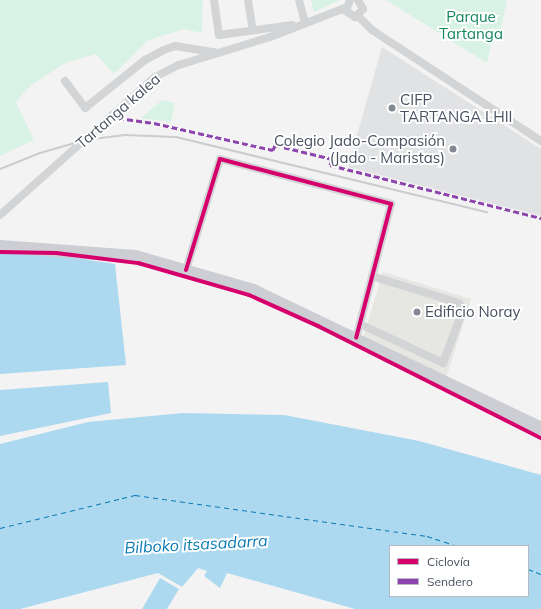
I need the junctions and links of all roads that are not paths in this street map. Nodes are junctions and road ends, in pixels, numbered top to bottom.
1 (215, 0) edge
2 (248, 0) edge
3 (299, 0) edge
4 (350, 0) edge
5 (360, 0) edge
6 (345, 8) junction
7 (358, 16) junction
8 (301, 24) junction
9 (252, 25) dead end
10 (218, 53) junction
11 (65, 81) dead end
12 (541, 141) edge
13 (0, 214) edge
14 (1, 247) edge
15 (186, 270) junction
16 (372, 276) junction
17 (360, 324) junction
18 (356, 338) junction
19 (541, 428) edge

1 - 8 street
2 - 9 street
3 - 8 street
4 - 6 street
5 - 7 street
6 - 7 street
6 - 8 street, Tartanga kalea
7 - 12 street
8 - 10 street, Tartanga kalea
10 - 11 street
10 - 13 street, Tartanga kalea
14 - 15 main road
15 - 16 street
15 - 18 main road
16 - 17 street
16 - 17 street
17 - 18 street
18 - 19 main road

